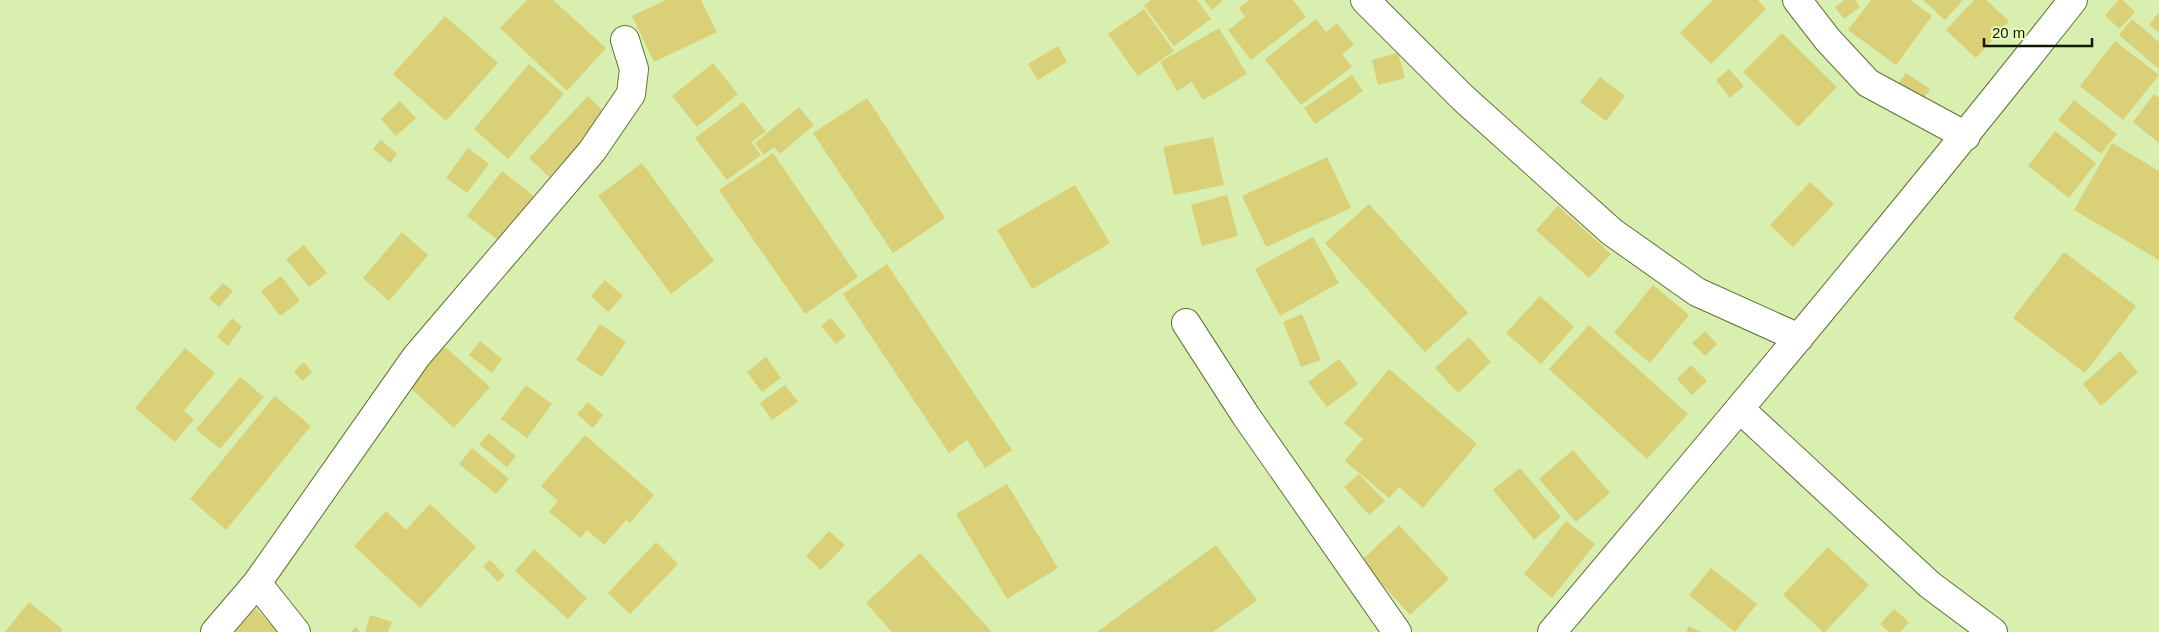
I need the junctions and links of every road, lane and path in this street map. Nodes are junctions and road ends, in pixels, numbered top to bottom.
1 (1365, 0) edge
2 (1797, 0) edge
3 (2073, 0) edge
4 (625, 40) dead end
5 (1966, 136) junction
6 (1186, 322) dead end
7 (1799, 338) junction
8 (1740, 409) junction
9 (257, 583) junction
10 (215, 632) edge
11 (296, 632) edge
12 (1397, 632) edge
13 (1552, 632) edge
14 (1993, 632) edge

1 - 7 street
2 - 5 street
3 - 5 street
4 - 9 street
5 - 7 street
6 - 12 street
7 - 8 street
8 - 13 street
8 - 14 street
9 - 10 street
9 - 11 street

